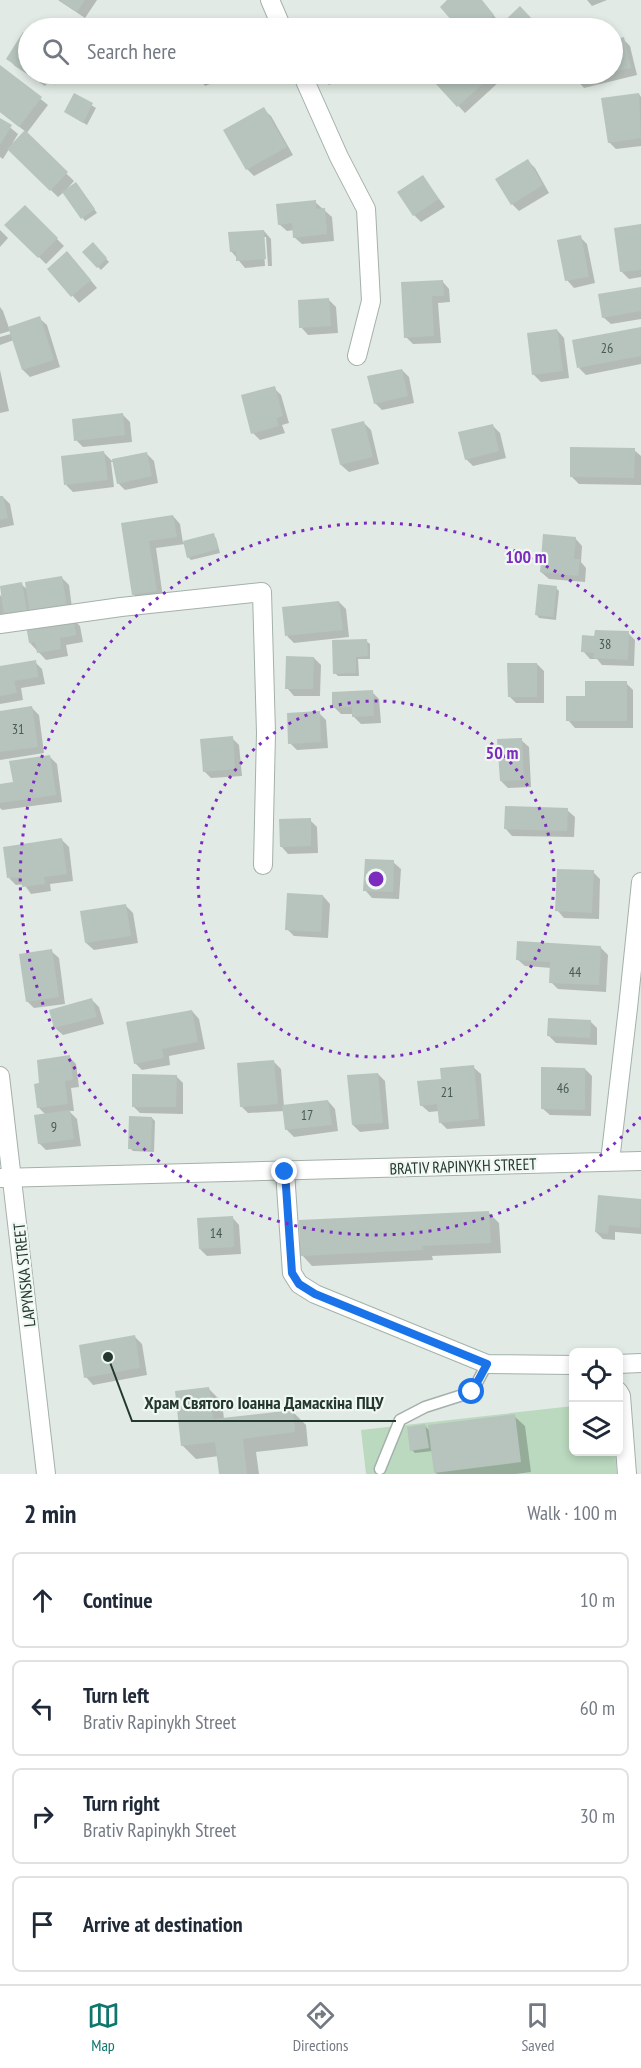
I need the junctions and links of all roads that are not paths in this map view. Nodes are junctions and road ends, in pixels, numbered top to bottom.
1 (270, 0) edge
2 (278, 18) edge
3 (306, 84) edge
4 (357, 356) dead end
5 (0, 624) edge
6 (263, 865) dead end
7 (641, 882) edge
8 (0, 1076) edge
9 (610, 1161) junction
10 (641, 1161) edge
11 (285, 1172) junction
12 (6, 1178) edge
13 (641, 1363) edge
14 (487, 1364) junction
15 (623, 1364) edge
16 (569, 1365) edge
17 (621, 1402) edge
18 (380, 1468) dead end
19 (46, 1474) edge
20 (627, 1474) edge

1 - 2 street
3 - 4 street
5 - 6 street
7 - 9 street
8 - 12 street, LAPYNSKA STREET
9 - 10 street, BRATIV RAPINYKH STREET
9 - 11 street, BRATIV RAPINYKH STREET
11 - 12 street, BRATIV RAPINYKH STREET
11 - 14 street
12 - 19 street, LAPYNSKA STREET
13 - 15 street
14 - 16 street
14 - 18 lane
17 - 20 street

